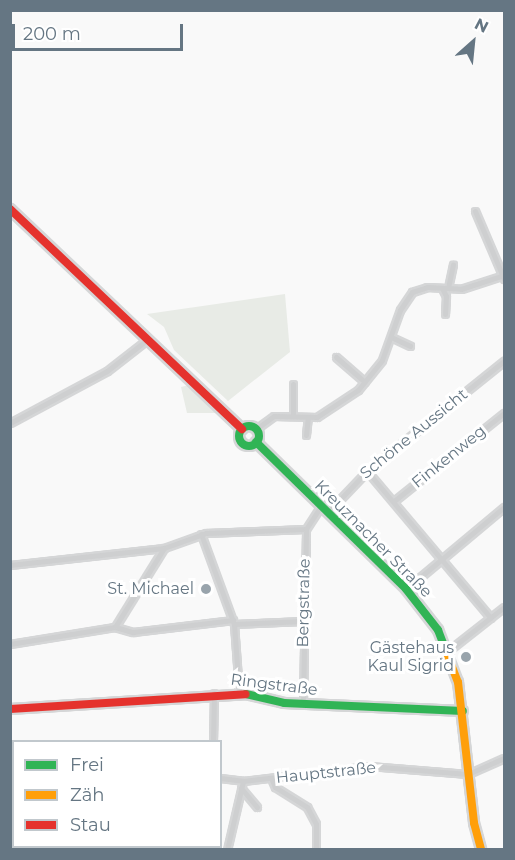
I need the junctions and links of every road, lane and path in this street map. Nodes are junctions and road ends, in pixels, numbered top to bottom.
1 (10, 208) edge
2 (475, 211) dead end
3 (453, 266) dead end
4 (503, 277) edge
5 (445, 288) junction
6 (445, 314) dead end
7 (391, 336) junction
8 (150, 338) junction
9 (410, 346) dead end
10 (336, 357) dead end
11 (504, 361) edge
12 (365, 382) junction
13 (293, 384) dead end
14 (504, 413) edge
15 (293, 416) junction
16 (308, 417) junction
17 (10, 423) edge
18 (242, 429) junction
19 (256, 429) junction
20 (306, 435) dead end
21 (256, 442) junction
22 (368, 471) junction
23 (394, 501) junction
24 (321, 506) junction
25 (504, 507) edge
26 (328, 512) junction
27 (306, 529) junction
28 (201, 534) junction
29 (164, 548) junction
30 (442, 559) junction
31 (10, 565) edge
32 (406, 589) junction
33 (504, 608) edge
34 (491, 618) junction
35 (303, 621) junction
36 (234, 622) junction
37 (115, 627) junction
38 (10, 644) edge
39 (448, 651) junction
40 (239, 692) junction
41 (214, 693) junction
42 (303, 704) junction
43 (10, 709) edge
44 (463, 711) junction
45 (213, 740) edge
46 (504, 758) edge
47 (468, 774) junction
48 (270, 778) junction
49 (222, 779) edge
50 (242, 784) junction
51 (257, 807) dead end
52 (227, 849) edge
53 (316, 849) edge
54 (481, 849) edge

1 - 8 main road
2 - 4 street
3 - 5 street
4 - 5 street
5 - 6 street
5 - 7 street
7 - 9 street
7 - 12 street
8 - 17 street
8 - 18 main road
10 - 12 street
11 - 22 street, Schöne Aussicht
12 - 16 street
13 - 15 street
14 - 23 street, Finkenweg
15 - 16 street
15 - 19 street
16 - 20 street
18 - 19 main road
18 - 21 main road, Kreuznacher Straße
19 - 21 main road
21 - 24 main road, Kreuznacher Straße
22 - 23 street
22 - 26 street, Schöne Aussicht
23 - 30 street
24 - 26 main road, Kreuznacher Straße
24 - 27 street
25 - 30 street
26 - 32 main road, Kreuznacher Straße
27 - 28 street
27 - 35 street, Bergstraße
28 - 29 street
28 - 36 street
29 - 31 street
29 - 37 street
30 - 32 street
30 - 34 street
32 - 39 main road, Kreuznacher Straße
33 - 34 street
34 - 39 street
35 - 36 street
35 - 42 street, Bergstraße
36 - 37 street
36 - 40 street
37 - 38 street
39 - 44 main road, Kreuznacher Straße
40 - 41 main road, Ringstraße
40 - 42 main road, Ringstraße
41 - 43 main road, Ringstraße
41 - 45 street
42 - 44 main road, Ringstraße
44 - 47 main road, Kreuznacher Straße
46 - 47 street
47 - 48 street, Hauptstraße
47 - 54 main road, Kreuznacher Straße
48 - 50 street, Hauptstraße
48 - 53 street
49 - 50 street, Hauptstraße
50 - 51 street
50 - 52 street

